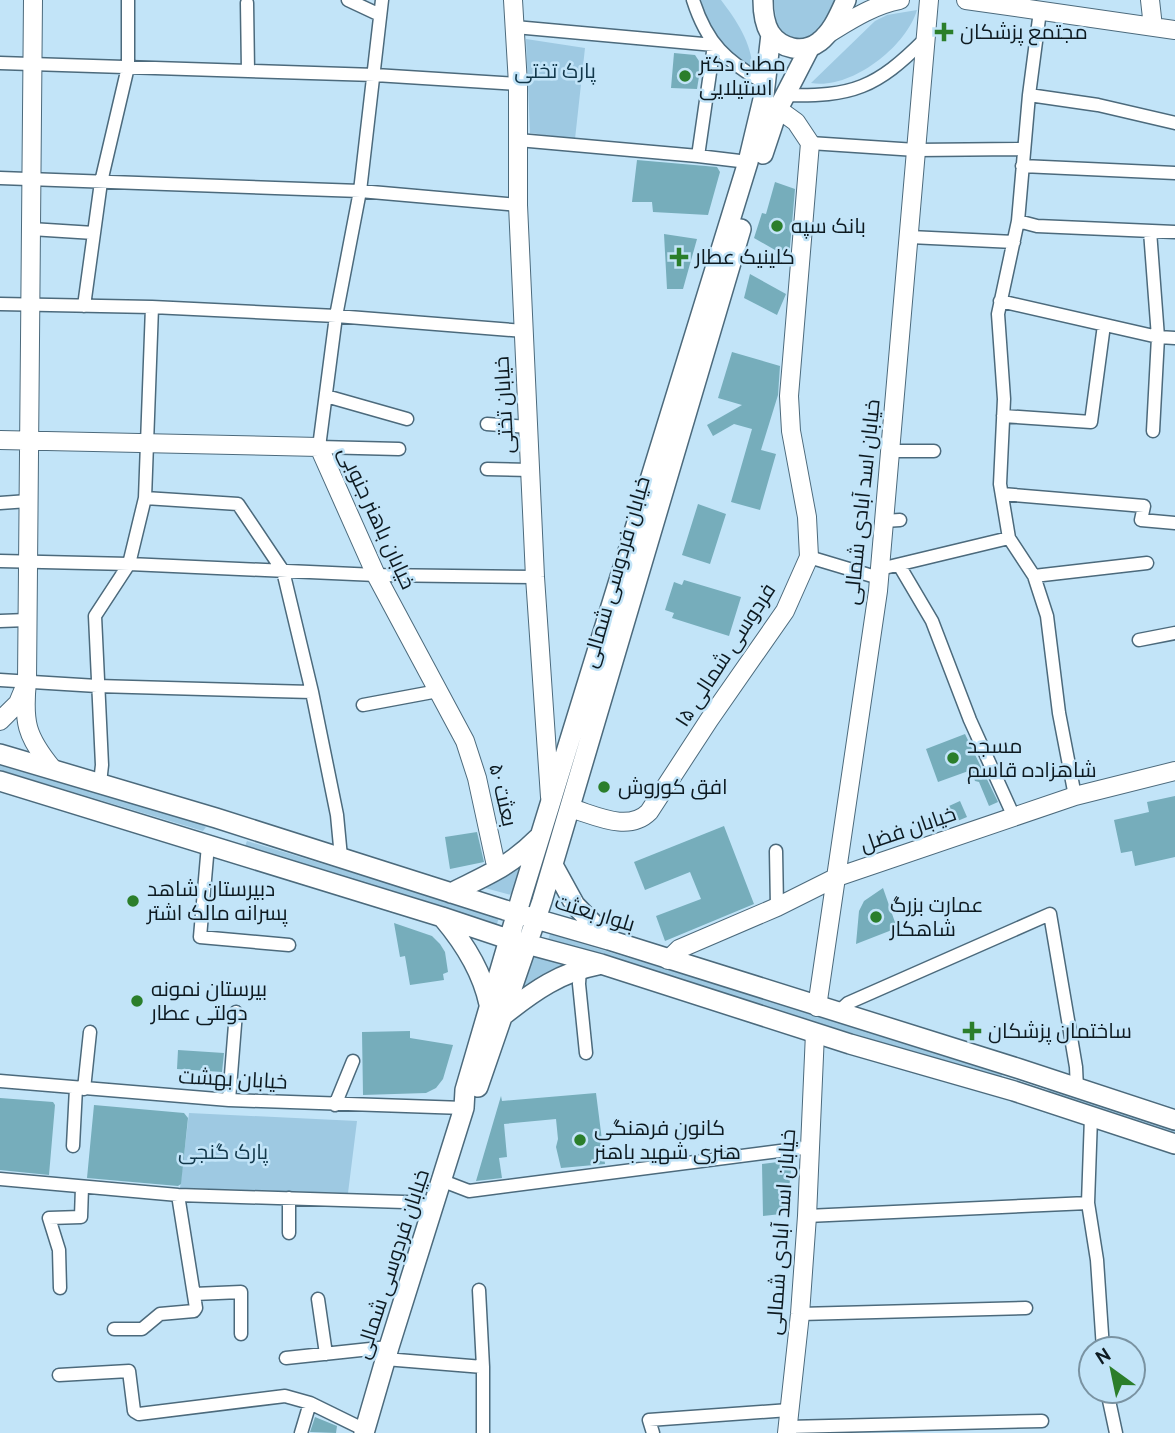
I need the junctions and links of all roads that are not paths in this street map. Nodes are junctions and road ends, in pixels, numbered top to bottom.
1 (33, 0) edge
2 (128, 0) edge
3 (348, 0) edge
4 (382, 0) edge
5 (513, 0) edge
6 (693, 0) edge
7 (846, 0) edge
8 (900, 0) edge
9 (929, 0) edge
10 (966, 0) edge
11 (1150, 0) edge
12 (247, 3) dead end
13 (759, 4) edge
14 (1040, 10) junction
15 (380, 15) junction
16 (515, 27) junction
17 (1153, 27) junction
18 (1175, 30) edge
19 (771, 34) junction
20 (826, 35) junction
21 (925, 39) junction
22 (714, 45) junction
23 (810, 47) junction
24 (0, 63) edge
25 (33, 64) junction
26 (128, 67) junction
27 (248, 71) junction
28 (375, 75) junction
29 (766, 83) junction
30 (518, 84) junction
31 (1029, 95) junction
32 (781, 102) junction
33 (1175, 123) edge
34 (519, 141) junction
35 (810, 143) junction
36 (1023, 149) junction
37 (916, 150) junction
38 (698, 156) junction
39 (748, 162) junction
40 (1022, 166) junction
41 (1175, 173) edge
42 (0, 178) edge
43 (32, 180) junction
44 (101, 183) junction
45 (360, 191) junction
46 (518, 205) junction
47 (1018, 221) junction
48 (31, 229) junction
49 (1150, 231) junction
50 (1175, 232) edge
51 (94, 233) junction
52 (910, 237) junction
53 (1014, 242) junction
54 (1000, 301) junction
55 (0, 304) edge
56 (31, 305) junction
57 (84, 306) junction
58 (152, 307) junction
59 (335, 316) junction
60 (1104, 325) junction
61 (524, 331) junction
62 (1158, 337) junction
63 (1175, 338) edge
64 (326, 396) junction
65 (1003, 416) junction
66 (407, 419) dead end
67 (488, 424) dead end
68 (528, 427) junction
69 (1153, 431) dead end
70 (0, 440) edge
71 (30, 441) junction
72 (147, 442) junction
73 (319, 447) junction
74 (400, 449) dead end
75 (891, 451) junction
76 (934, 451) dead end
77 (487, 468) dead end
78 (530, 470) junction
79 (1002, 495) junction
80 (145, 498) junction
81 (28, 500) junction
82 (0, 503) edge
83 (1175, 523) edge
84 (1009, 538) junction
85 (809, 557) junction
86 (0, 561) edge
87 (27, 562) junction
88 (1147, 563) dead end
89 (129, 564) junction
90 (899, 565) junction
91 (283, 571) junction
92 (879, 574) junction
93 (376, 575) junction
94 (1034, 576) junction
95 (535, 577) junction
96 (27, 620) junction
97 (0, 621) edge
98 (1175, 633) edge
99 (1139, 640) dead end
100 (0, 680) edge
101 (27, 681) junction
102 (97, 686) junction
103 (438, 691) junction
104 (312, 692) junction
105 (363, 705) dead end
106 (0, 721) edge
107 (465, 741) joint
108 (0, 754) edge
109 (52, 768) junction
110 (1175, 771) edge
111 (0, 781) edge
112 (100, 783) junction
113 (1075, 796) junction
114 (550, 807) junction
115 (570, 807) junction
116 (1014, 817) junction
117 (216, 818) junction
118 (541, 835) junction
119 (208, 845) junction
120 (776, 851) dead end
121 (341, 857) junction
122 (495, 861) dead end
123 (553, 865) junction
124 (837, 877) junction
125 (451, 893) junction
126 (778, 907) junction
127 (517, 914) junction
128 (442, 917) junction
129 (536, 919) junction
130 (508, 939) junction
131 (609, 940) junction
132 (289, 945) dead end
133 (528, 945) junction
134 (663, 958) junction
135 (601, 964) junction
136 (580, 968) junction
137 (652, 980) junction
138 (817, 1007) junction
139 (497, 1010) junction
140 (236, 1012) dead end
141 (837, 1013) junction
142 (90, 1032) dead end
143 (815, 1033) junction
144 (586, 1053) dead end
145 (353, 1061) dead end
146 (1020, 1069) junction
147 (0, 1081) edge
148 (80, 1089) junction
149 (1077, 1089) junction
150 (1014, 1091) junction
151 (229, 1100) junction
152 (335, 1105) junction
153 (464, 1108) junction
154 (1091, 1117) junction
155 (1175, 1120) edge
156 (1175, 1144) edge
157 (73, 1146) dead end
158 (811, 1147) junction
159 (0, 1180) edge
160 (443, 1181) junction
161 (82, 1187) junction
162 (178, 1195) junction
163 (289, 1198) junction
164 (436, 1203) junction
165 (1088, 1203) junction
166 (807, 1216) junction
167 (289, 1233) dead end
168 (60, 1288) dead end
169 (479, 1290) dead end
170 (194, 1294) junction
171 (318, 1299) dead end
172 (1026, 1308) dead end
173 (800, 1314) junction
174 (114, 1329) dead end
175 (241, 1334) dead end
176 (1102, 1335) edge
177 (387, 1353) junction
178 (326, 1354) junction
179 (286, 1358) dead end
180 (483, 1367) junction
181 (59, 1375) dead end
182 (310, 1403) junction
183 (1110, 1405) edge
184 (1042, 1421) dead end
185 (788, 1423) edge
186 (365, 1432) edge
187 (301, 1433) edge
188 (483, 1433) edge
189 (653, 1433) edge
190 (1116, 1433) edge

1 - 25 street
2 - 26 street
3 - 15 street
4 - 15 street
5 - 16 street, خیابان تختی
6 - 22 street
7 - 20 main road
8 - 20 street
9 - 21 street, خیابان اسد آبادی شمالی
10 - 14 street
11 - 17 street
12 - 27 street
13 - 19 main road
14 - 17 street
14 - 31 street
15 - 28 street
16 - 22 street
16 - 30 street, خیابان تختی
17 - 18 street
19 - 23 main road
19 - 29 main road, خیابان فردوسی شمالی
20 - 23 main road
21 - 32 street
21 - 37 street, خیابان اسد آبادی شمالی
22 - 29 street
22 - 38 street
23 - 32 main road, خیابان فردوسی شمالی
24 - 25 street
25 - 26 street
25 - 43 street
26 - 27 street
26 - 44 street
27 - 28 street
28 - 30 street
28 - 45 street
29 - 39 main road, خیابان فردوسی شمالی
30 - 34 street, خیابان تختی
31 - 33 street
31 - 36 street
32 - 35 street
32 - 115 main road, خیابان فردوسی شمالی
34 - 38 street
34 - 46 street, خیابان تختی
35 - 37 street
35 - 85 street, فردوسی شمالی ۱۵
36 - 37 street
36 - 40 street
37 - 52 street, خیابان اسد آبادی شمالی
38 - 39 street
39 - 114 main road, خیابان فردوسی شمالی
40 - 41 street
40 - 47 street
42 - 43 street
43 - 44 street
43 - 48 street
44 - 45 street
44 - 51 street
45 - 46 street
45 - 59 street
46 - 61 street, خیابان تختی
47 - 49 street
47 - 53 street
48 - 51 street
48 - 56 street
49 - 50 street
49 - 62 street
51 - 57 street
52 - 53 street
52 - 75 street, خیابان اسد آبادی شمالی
53 - 54 street
54 - 60 street
54 - 65 street
55 - 56 street
56 - 57 street
56 - 71 street
57 - 58 street
58 - 59 street
58 - 72 street
59 - 61 street
59 - 64 street
60 - 62 street
60 - 65 street
61 - 68 street, خیابان تختی
62 - 63 street
62 - 69 street
64 - 66 street
64 - 73 street
65 - 79 street
67 - 68 street
68 - 78 street, خیابان تختی
70 - 71 street, خیابان باهنر جنوبی
71 - 72 street, خیابان باهنر جنوبی
71 - 81 street
72 - 73 street, خیابان باهنر جنوبی
72 - 80 street
73 - 74 street
73 - 93 street, خیابان باهنر جنوبی
75 - 76 street
75 - 92 street, خیابان اسد آبادی شمالی
77 - 78 street
78 - 95 street, خیابان تختی
79 - 83 street
79 - 84 street
80 - 89 street
80 - 91 street
81 - 82 street
81 - 87 street
84 - 90 street
84 - 94 street
85 - 92 street
85 - 115 street, فردوسی شمالی ۱۵
86 - 87 street
87 - 89 street
87 - 96 street
88 - 94 street
89 - 91 street
89 - 102 street
90 - 92 street
90 - 116 street
91 - 93 street
91 - 104 street
92 - 124 street, خیابان اسد آبادی شمالی
93 - 95 street
93 - 103 street, خیابان باهنر جنوبی
94 - 113 street
95 - 114 street, خیابان تختی
96 - 97 street
96 - 101 street
98 - 99 street
100 - 101 street
101 - 102 street
101 - 106 street
101 - 109 street
102 - 104 street
102 - 112 street
103 - 105 street
103 - 107 street, خیابان باهنر جنوبی
104 - 121 street
107 - 122 street, بعثت ۵۰
108 - 109 main road, بلوار بعثت
109 - 112 main road, بلوار بعثت
110 - 113 street, خیابان فضل
111 - 119 main road
112 - 117 main road, بلوار بعثت
113 - 116 street, خیابان فضل
114 - 118 main road, خیابان فردوسی شمالی
115 - 123 main road, خیابان فردوسی شمالی
116 - 124 street, خیابان فضل
117 - 119 main road
117 - 121 main road, بلوار بعثت
118 - 125 main road
118 - 127 main road, خیابان فردوسی شمالی
119 - 128 main road
119 - 132 street
120 - 126 street
121 - 125 main road, بلوار بعثت
123 - 129 main road, خیابان فردوسی شمالی
123 - 131 main road
124 - 126 street, خیابان فضل
124 - 138 street, خیابان اسد آبادی شمالی
125 - 127 main road, بلوار بعثت
126 - 134 street, خیابان فضل
127 - 129 main road, بلوار بعثت
127 - 130 main road, خیابان فردوسی شمالی
128 - 130 main road
128 - 139 main road
129 - 131 main road, بلوار بعثت
129 - 133 main road, خیابان فردوسی شمالی
130 - 133 main road
130 - 139 main road, خیابان فردوسی شمالی
131 - 134 main road, بلوار بعثت
133 - 135 main road
133 - 139 main road, خیابان فردوسی شمالی
134 - 137 main road
134 - 138 main road, بلوار بعثت
135 - 136 main road
135 - 137 main road
136 - 139 main road
136 - 144 street
137 - 143 main road
138 - 141 main road, بلوار بعثت
139 - 153 main road, خیابان فردوسی شمالی
140 - 151 street
141 - 146 main road, بلوار بعثت
141 - 149 street
142 - 148 street
143 - 150 main road
143 - 158 street, خیابان اسد آبادی شمالی
145 - 152 street
146 - 149 main road, بلوار بعثت
146 - 150 main road
147 - 148 street, خیابان بهشت
148 - 151 street, خیابان بهشت
148 - 157 street
149 - 155 main road, بلوار بعثت
150 - 154 main road
151 - 152 street, خیابان بهشت
152 - 153 street, خیابان بهشت
153 - 160 main road, خیابان فردوسی شمالی
154 - 156 main road
154 - 165 street
158 - 160 street
158 - 166 street, خیابان اسد آبادی شمالی
159 - 161 street
160 - 164 main road, خیابان فردوسی شمالی
161 - 162 street
161 - 168 street
162 - 163 street
162 - 170 street
163 - 164 street
163 - 167 street
164 - 177 main road, خیابان فردوسی شمالی
165 - 166 street
165 - 176 street
166 - 173 street, خیابان اسد آبادی شمالی
169 - 180 street
170 - 174 street
170 - 175 street
171 - 178 street
172 - 173 street
173 - 185 street, خیابان اسد آبادی شمالی
177 - 178 street
177 - 180 street
177 - 186 main road, خیابان فردوسی شمالی
178 - 179 street
180 - 188 street
181 - 182 street
182 - 186 street
182 - 187 street
183 - 190 street
184 - 185 street
185 - 189 street

